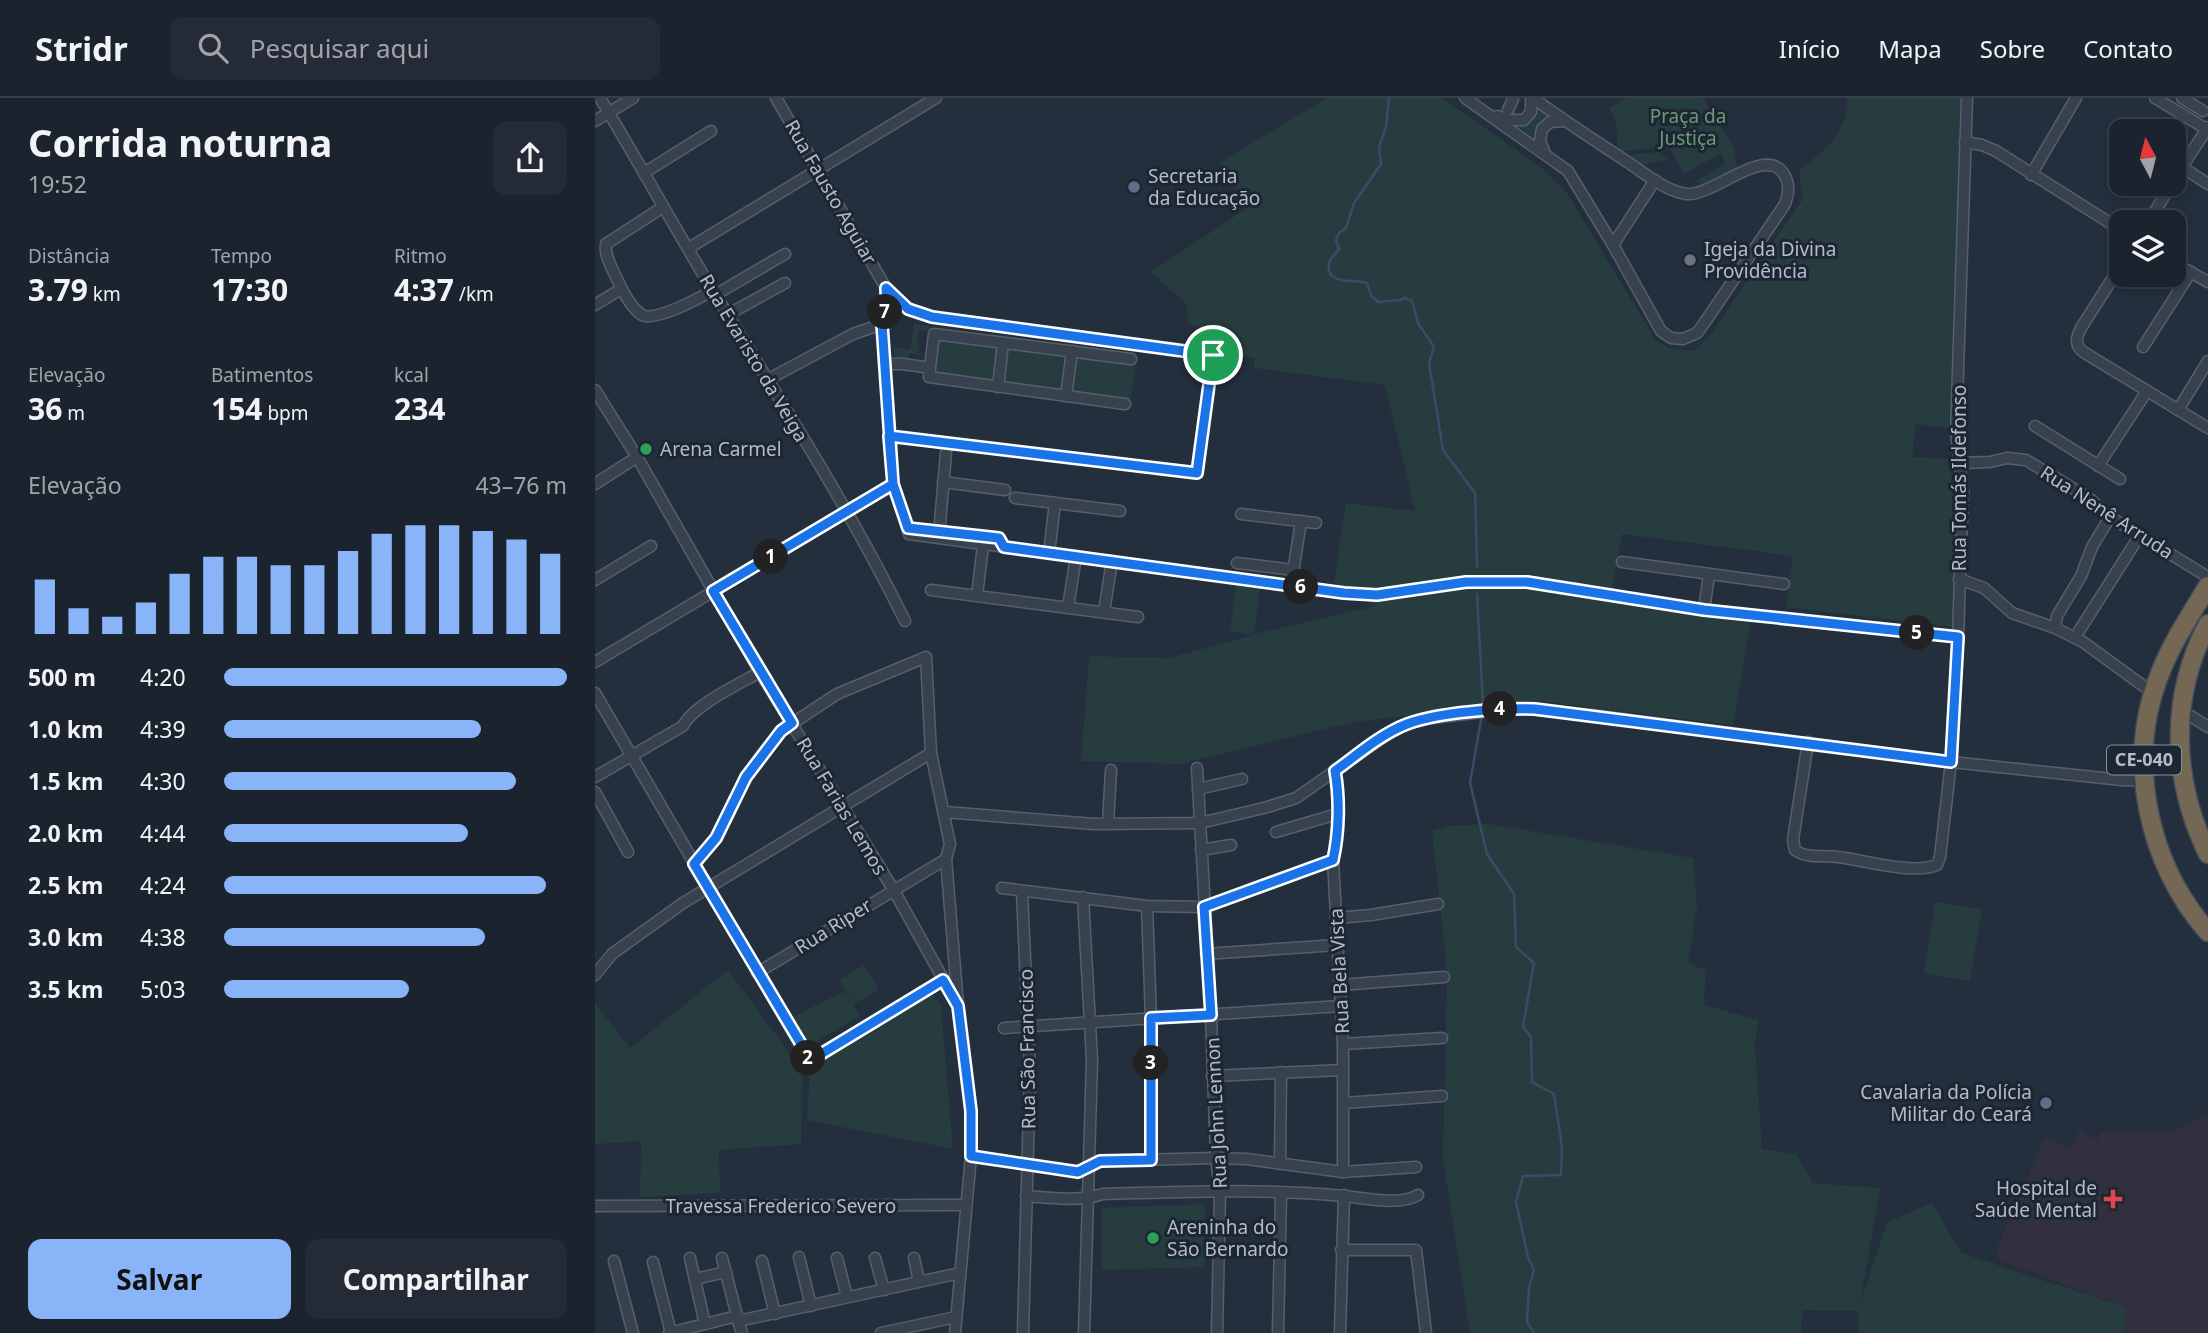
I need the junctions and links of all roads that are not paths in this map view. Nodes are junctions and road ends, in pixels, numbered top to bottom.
1 (600, 98) edge
2 (633, 98) edge
3 (776, 98) edge
4 (936, 98) edge
5 (1465, 98) edge
6 (1513, 98) edge
7 (1532, 98) edge
8 (1967, 98) edge
9 (2076, 98) edge
10 (2155, 98) edge
11 (2182, 98) edge
12 (1508, 110) dead end
13 (2203, 111) dead end
14 (609, 112) junction
15 (1487, 113) junction
16 (595, 121) edge
17 (1564, 121) junction
18 (2208, 129) edge
19 (711, 131) dead end
20 (1965, 142) junction
21 (1545, 153) junction
22 (2186, 161) edge
23 (2186, 170) edge
24 (818, 171) junction
25 (644, 173) junction
26 (2031, 174) junction
27 (1655, 180) junction
28 (2208, 184) edge
29 (663, 207) junction
30 (2109, 223) edge
31 (1613, 245) junction
32 (689, 248) junction
33 (785, 254) dead end
34 (2186, 269) edge
35 (2191, 272) junction
36 (785, 282) dead end
37 (2208, 282) edge
38 (2109, 284) edge
39 (886, 288) junction
40 (621, 289) junction
41 (714, 293) junction
42 (595, 305) edge
43 (727, 315) junction
44 (882, 324) junction
45 (1003, 343) junction
46 (2143, 348) dead end
47 (1072, 351) junction
48 (1131, 359) dead end
49 (2208, 361) edge
50 (884, 365) junction
51 (930, 368) junction
52 (767, 380) junction
53 (998, 387) junction
54 (595, 390) edge
55 (2147, 391) junction
56 (1066, 396) junction
57 (1125, 404) dead end
58 (2178, 410) junction
59 (2035, 426) dead end
60 (2208, 428) edge
61 (889, 436) junction
62 (946, 453) dead end
63 (637, 457) junction
64 (1961, 463) junction
65 (2098, 466) junction
66 (2120, 479) dead end
67 (943, 482) junction
68 (595, 484) edge
69 (893, 484) junction
70 (1005, 490) dead end
71 (1015, 498) dead end
72 (1055, 503) junction
73 (846, 511) junction
74 (1120, 511) dead end
75 (1241, 514) dead end
76 (2110, 517) junction
77 (1301, 521) junction
78 (1316, 523) dead end
79 (939, 535) junction
80 (2140, 536) junction
81 (983, 545) junction
82 (651, 547) dead end
83 (1004, 547) junction
84 (1049, 553) junction
85 (1076, 556) junction
86 (1112, 561) junction
87 (1622, 562) dead end
88 (1237, 563) dead end
89 (1294, 570) junction
90 (1709, 575) junction
91 (2208, 577) edge
92 (1959, 579) junction
93 (595, 580) edge
94 (1784, 584) dead end
95 (1291, 586) junction
96 (2208, 586) edge
97 (931, 590) dead end
98 (713, 591) junction
99 (977, 596) junction
100 (1068, 608) junction
101 (1704, 610) junction
102 (1104, 612) junction
103 (1138, 617) dead end
104 (905, 621) dead end
105 (2208, 624) edge
106 (2055, 628) junction
107 (2079, 631) dead end
108 (1958, 637) junction
109 (595, 662) edge
110 (760, 672) junction
111 (595, 693) edge
112 (2154, 693) junction
113 (2180, 709) junction
114 (792, 723) junction
115 (2208, 727) edge
116 (1808, 742) junction
117 (931, 753) junction
118 (631, 756) junction
119 (1951, 762) junction
120 (1197, 768) dead end
121 (1111, 770) dead end
122 (1335, 771) junction
123 (595, 777) edge
124 (1243, 779) dead end
125 (2144, 780) junction
126 (1198, 789) junction
127 (595, 792) edge
128 (842, 805) junction
129 (945, 812) junction
130 (1337, 814) junction
131 (1200, 823) junction
132 (1108, 824) junction
133 (1276, 832) dead end
134 (1231, 845) dead end
135 (1201, 850) junction
136 (628, 852) dead end
137 (2207, 852) edge
138 (946, 859) junction
139 (1333, 860) junction
140 (694, 864) junction
141 (708, 888) junction
142 (1002, 888) dead end
143 (893, 890) junction
144 (1022, 892) junction
145 (1083, 897) junction
146 (1438, 904) dead end
147 (1147, 906) junction
148 (1204, 907) junction
149 (1336, 918) junction
150 (2208, 932) edge
151 (1337, 945) junction
152 (1206, 954) junction
153 (757, 973) junction
154 (595, 975) edge
155 (1444, 977) dead end
156 (943, 980) junction
157 (1340, 985) junction
158 (958, 1006) junction
159 (1341, 1006) junction
160 (1211, 1015) junction
161 (1151, 1018) junction
162 (1091, 1022) junction
163 (1029, 1027) junction
164 (1004, 1028) dead end
165 (1442, 1038) dead end
166 (1343, 1044) junction
167 (1343, 1070) junction
168 (1281, 1072) junction
169 (1212, 1076) junction
170 (1442, 1096) dead end
171 (1343, 1103) junction
172 (971, 1156) junction
173 (1216, 1158) junction
174 (1151, 1160) junction
175 (1280, 1164) junction
176 (1028, 1165) junction
177 (1089, 1166) junction
178 (1416, 1167) dead end
179 (1343, 1172) junction
180 (1220, 1191) junction
181 (1281, 1193) junction
182 (1344, 1195) junction
183 (1418, 1195) dead end
184 (1027, 1196) junction
185 (1088, 1199) junction
186 (966, 1205) junction
187 (595, 1206) edge
188 (1341, 1250) junction
189 (799, 1257) dead end
190 (690, 1258) dead end
191 (722, 1258) dead end
192 (837, 1258) dead end
193 (876, 1258) dead end
194 (914, 1258) dead end
195 (614, 1261) dead end
196 (762, 1261) dead end
197 (653, 1262) dead end
198 (726, 1272) junction
199 (960, 1273) junction
200 (695, 1279) junction
201 (919, 1282) junction
202 (884, 1290) junction
203 (848, 1297) junction
204 (811, 1306) junction
205 (775, 1314) junction
206 (956, 1317) junction
207 (738, 1319) junction
208 (705, 1324) junction
209 (633, 1333) edge
210 (670, 1333) edge
211 (742, 1333) edge
212 (881, 1333) edge
213 (955, 1333) edge
214 (1023, 1333) edge
215 (1084, 1333) edge
216 (1217, 1333) edge
217 (1278, 1333) edge
218 (1340, 1333) edge
219 (1426, 1333) edge

1 - 14 street, Rua Evaristo da Veiga
2 - 14 street
3 - 24 street, Rua Fausto Aguiar
4 - 24 street
5 - 15 street
6 - 12 street
7 - 15 street
7 - 17 street
8 - 20 street, Rua Tomás Ildefonso
9 - 26 street
10 - 18 street
11 - 13 street
14 - 16 street
14 - 25 street, Rua Evaristo da Veiga
15 - 21 street
17 - 21 street
17 - 27 street
18 - 22 street
19 - 25 street
20 - 26 street
20 - 64 street, Rua Tomás Ildefonso
21 - 31 street
23 - 28 street
24 - 32 street
24 - 39 street, Rua Fausto Aguiar
25 - 29 street, Rua Evaristo da Veiga
26 - 30 street
27 - 31 street
27 - 31 street
29 - 32 street, Rua Evaristo da Veiga
29 - 40 street
32 - 41 street, Rua Evaristo da Veiga
33 - 41 street
34 - 35 street
35 - 37 street
35 - 46 street
36 - 43 street
38 - 55 street
39 - 44 street
39 - 61 street, Rua Fausto Aguiar
40 - 41 street
40 - 42 street
41 - 43 street, Rua Evaristo da Veiga
43 - 52 street, Rua Evaristo da Veiga
44 - 50 street
44 - 52 street
45 - 47 street
45 - 51 street
45 - 53 street
47 - 48 street
47 - 56 street
49 - 58 street
50 - 51 street
50 - 61 street
51 - 53 street
52 - 73 street, Rua Evaristo da Veiga
53 - 56 street
54 - 63 street, Rua Farias Lemos
55 - 58 street
55 - 65 street
56 - 57 street
58 - 60 street
59 - 65 street
61 - 69 street
62 - 67 street
63 - 68 street
63 - 98 street, Rua Farias Lemos
64 - 76 street, Rua Nenê Arruda
64 - 92 street, Rua Tomás Ildefonso
65 - 66 street
67 - 70 street
67 - 79 street
69 - 73 street
69 - 79 street
71 - 72 street
72 - 74 street
72 - 84 street
73 - 98 street
73 - 104 street, Rua Evaristo da Veiga
75 - 77 street
76 - 80 street, Rua Nenê Arruda
76 - 106 street
77 - 78 street
77 - 89 street
79 - 81 street
79 - 83 street
80 - 91 street, Rua Nenê Arruda
80 - 107 street
81 - 83 street
81 - 99 street
82 - 93 street
83 - 84 street
84 - 85 street
85 - 86 street
85 - 100 street
86 - 95 street
86 - 102 street
87 - 90 street
88 - 89 street
89 - 95 street
90 - 94 street
90 - 101 street
92 - 106 street
92 - 108 street, Rua Tomás Ildefonso
95 - 101 street
96 - 112 highway, CE-040
97 - 99 street
98 - 109 street
98 - 110 street, Rua Farias Lemos
99 - 100 street
100 - 102 street
101 - 108 street
102 - 103 street
105 - 113 highway, CE-040
106 - 112 street
108 - 119 street, Rua Tomás Ildefonso
110 - 114 street, Rua Farias Lemos
110 - 118 street
111 - 118 street
112 - 125 highway, CE-040
113 - 115 street
113 - 137 highway, CE-040
114 - 117 street
114 - 128 street, Rua Farias Lemos
114 - 140 street
116 - 119 street
116 - 119 street, Rua Tomás Ildefonso
116 - 122 street
117 - 128 street
117 - 129 street
118 - 123 street
118 - 140 street
119 - 125 street
120 - 126 street, Rua John Lennon
121 - 132 street
122 - 130 street, Rua Bela Vista
122 - 131 street
124 - 126 street
125 - 150 highway, CE-040
126 - 131 street, Rua John Lennon
127 - 136 street
128 - 141 street
128 - 143 street, Rua Farias Lemos
129 - 132 street
129 - 138 street
130 - 133 street
130 - 139 street, Rua Bela Vista
131 - 132 street
131 - 135 street, Rua John Lennon
134 - 135 street
135 - 148 street, Rua John Lennon
138 - 143 street, Rua Riper
138 - 158 street
139 - 148 street
139 - 149 street, Rua Bela Vista
140 - 141 street
141 - 153 street
141 - 154 street
142 - 144 street
143 - 153 street, Rua Riper
143 - 156 street, Rua Farias Lemos
144 - 145 street
144 - 163 street, Rua São Francisco
145 - 147 street
145 - 162 street
146 - 149 street
147 - 148 street
147 - 161 street
148 - 152 street, Rua John Lennon
149 - 151 street, Rua Bela Vista
151 - 152 street
151 - 157 street, Rua Bela Vista
152 - 160 street, Rua John Lennon
153 - 156 street
155 - 157 street
156 - 158 street, Rua Farias Lemos
157 - 159 street, Rua Bela Vista
158 - 172 street
159 - 160 street
159 - 166 street, Rua Bela Vista
160 - 161 street
160 - 169 street, Rua John Lennon
161 - 162 street
161 - 174 street
162 - 163 street
162 - 177 street
163 - 164 street
163 - 176 street, Rua São Francisco
165 - 166 street
166 - 167 street, Rua Bela Vista
167 - 168 street
167 - 171 street, Rua Bela Vista
168 - 169 street
168 - 175 street
169 - 173 street, Rua John Lennon
170 - 171 street
171 - 179 street, Rua Bela Vista
172 - 176 street
172 - 186 street
173 - 174 street
173 - 175 street
173 - 180 street, Rua John Lennon
174 - 177 street
175 - 179 street
176 - 177 street
176 - 184 street, Rua São Francisco
177 - 185 street
178 - 179 street
180 - 181 street
180 - 185 street
180 - 216 street, Rua John Lennon
181 - 182 street
181 - 217 street
182 - 183 street
182 - 188 street
184 - 185 street
184 - 214 street, Rua São Francisco
185 - 215 street
186 - 187 street, Travessa Frederico Severo
186 - 199 street
188 - 218 street
188 - 219 street
189 - 204 street
190 - 200 street
191 - 198 street
192 - 203 street
193 - 202 street
194 - 201 street
195 - 209 street
196 - 205 street
197 - 210 street
198 - 200 street
198 - 207 street
199 - 201 street
199 - 206 street
200 - 208 street
201 - 202 street
202 - 203 street
203 - 204 street
204 - 205 street
205 - 207 street
206 - 212 street
206 - 213 street
207 - 208 street
207 - 211 street
208 - 210 street

